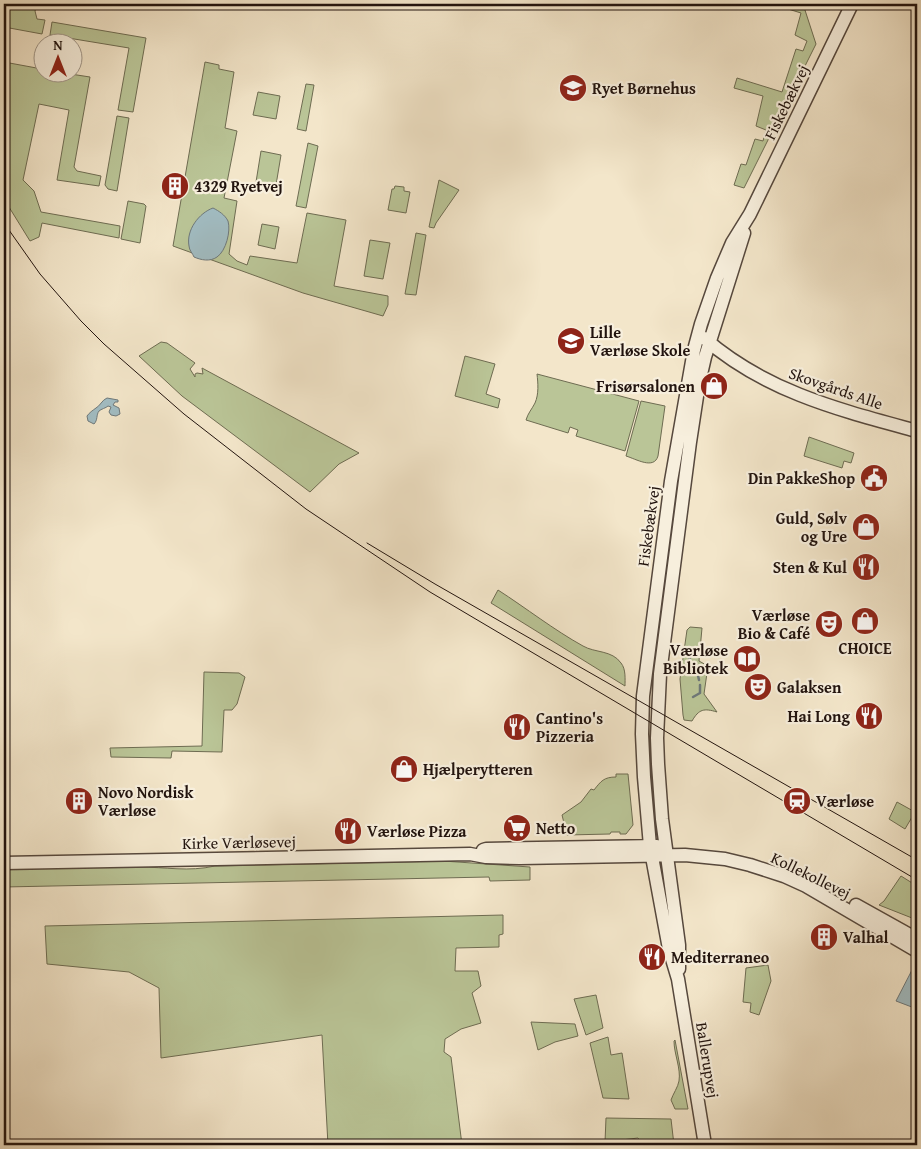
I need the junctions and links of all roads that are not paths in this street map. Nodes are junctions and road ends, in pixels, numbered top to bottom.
1 (852, 4) edge
2 (750, 214) junction
3 (698, 333) junction
4 (710, 343) junction
5 (917, 431) edge
6 (651, 851) junction
7 (667, 851) junction
8 (4, 863) edge
9 (917, 939) edge
10 (917, 951) edge
11 (678, 979) junction
12 (705, 1145) edge

1 - 2 street, Fiskebækvej
2 - 3 street, Fiskebækvej
2 - 4 street, Fiskebækvej
3 - 4 street, Skovgårds Alle
3 - 6 street, Fiskebækvej
4 - 5 street, Skovgårds Alle
4 - 7 street, Fiskebækvej
6 - 7 street, Kollekollevej
6 - 8 street, Kirke Værløsevej
6 - 11 street, Ballerupvej
7 - 9 street, Kollekollevej
7 - 10 street, Kollekollevej
7 - 11 street, Ballerupvej
11 - 12 street, Ballerupvej

